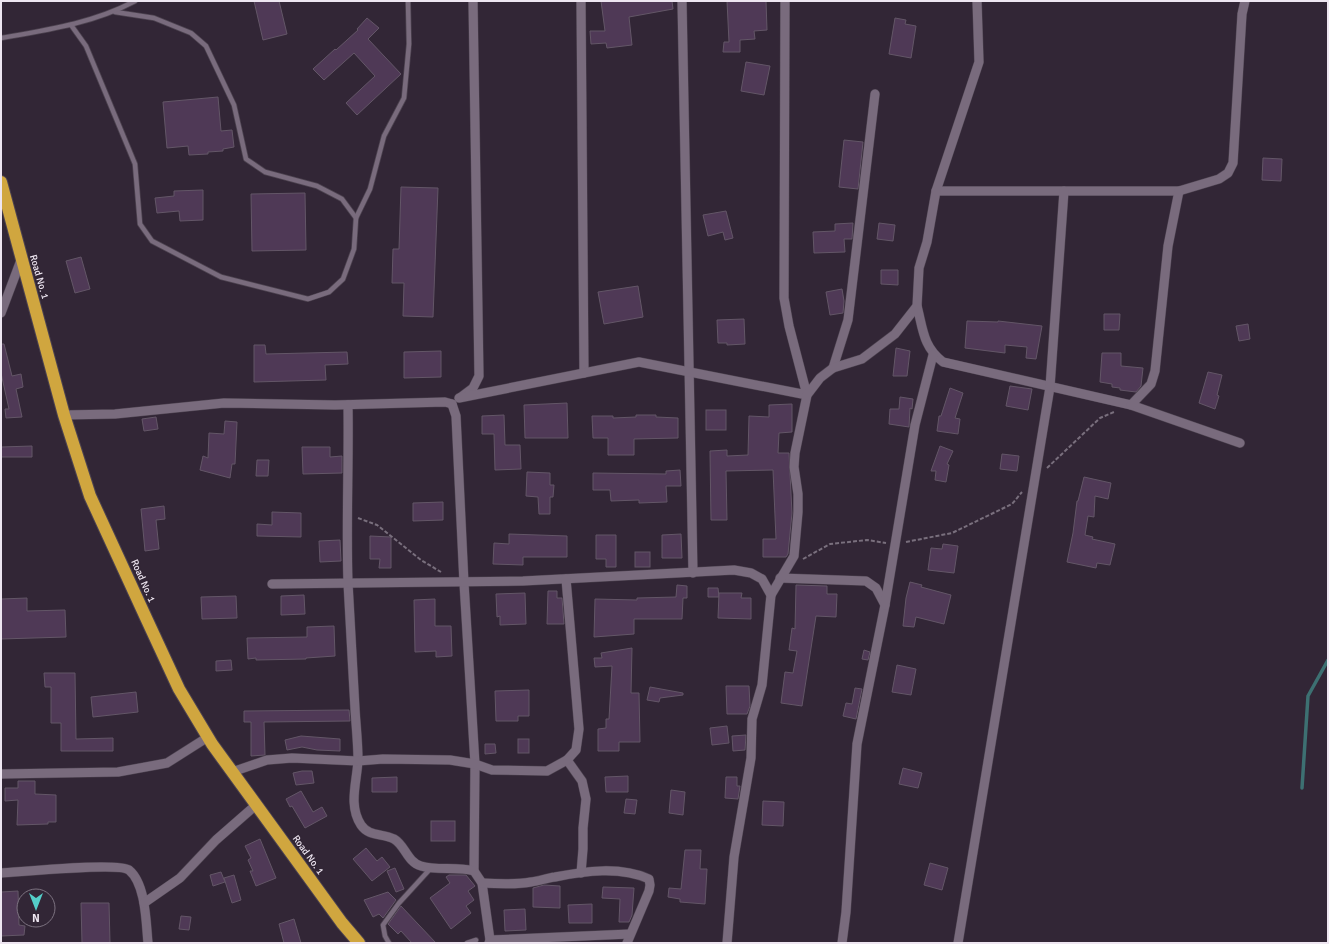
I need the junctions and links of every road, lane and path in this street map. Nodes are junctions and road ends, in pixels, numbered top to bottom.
1 (136, 1) edge
2 (408, 1) edge
3 (473, 1) edge
4 (581, 1) edge
5 (682, 1) edge
6 (785, 1) edge
7 (977, 1) edge
8 (1245, 1) edge
9 (115, 12) junction
10 (71, 25) junction
11 (1, 38) edge
12 (875, 94) dead end
13 (1, 182) edge
14 (936, 191) junction
15 (1064, 191) junction
16 (1179, 191) junction
17 (356, 218) junction
18 (21, 260) junction
19 (917, 306) junction
20 (1, 313) edge
21 (933, 355) junction
22 (833, 368) junction
23 (691, 372) junction
24 (584, 373) junction
25 (1050, 387) junction
26 (807, 395) junction
27 (456, 401) junction
28 (348, 404) junction
29 (1131, 405) junction
30 (64, 415) junction
31 (1240, 443) dead end
32 (1035, 479) junction
33 (346, 512) junction
34 (896, 544) junction
35 (802, 560) dead end
36 (442, 573) dead end
37 (694, 573) junction
38 (780, 578) junction
39 (566, 579) junction
40 (348, 583) junction
41 (464, 583) junction
42 (272, 584) dead end
43 (771, 595) junction
44 (885, 605) junction
45 (208, 737) junction
46 (567, 760) junction
47 (358, 761) junction
48 (475, 764) junction
49 (232, 772) junction
50 (1, 774) edge
51 (256, 805) junction
52 (432, 867) junction
53 (474, 871) junction
54 (1, 873) edge
55 (581, 873) junction
56 (482, 883) junction
57 (144, 903) junction
58 (628, 939) edge
59 (476, 940) dead end
60 (490, 942) edge
61 (148, 943) edge
62 (359, 943) edge
63 (389, 943) edge
64 (467, 943) edge
65 (728, 943) edge
66 (842, 943) edge
67 (958, 943) edge

1 - 9 lane
2 - 17 lane
3 - 27 street
4 - 24 street
5 - 23 street
6 - 26 street
7 - 14 street
8 - 16 street
9 - 10 lane
9 - 17 lane
10 - 11 lane
10 - 17 lane
12 - 22 street
13 - 18 highway, Road No. 1
14 - 15 street
14 - 19 street
15 - 16 street
15 - 25 street
16 - 29 street
18 - 20 street
18 - 30 highway, Road No. 1
19 - 21 street
19 - 22 street
21 - 25 street
21 - 34 street
22 - 26 street
23 - 24 street
23 - 26 street
23 - 37 street
24 - 27 street
25 - 29 street
25 - 32 street
26 - 38 street
27 - 28 street
27 - 41 street
28 - 30 street
28 - 33 street
29 - 31 street
29 - 32 path
30 - 45 highway, Road No. 1
32 - 34 path
32 - 67 street
33 - 36 path
33 - 40 street
34 - 35 path
34 - 44 street
37 - 39 street
37 - 43 street
38 - 43 street
38 - 44 street
39 - 41 street
39 - 46 street
40 - 41 street
40 - 42 street
40 - 47 street
41 - 48 street
43 - 65 street
44 - 66 street
45 - 49 highway, Road No. 1
45 - 50 street
46 - 48 street
46 - 55 street
47 - 48 street
47 - 49 street
47 - 52 street
48 - 53 street
49 - 51 highway, Road No. 1
51 - 57 street
51 - 62 highway, Road No. 1
52 - 53 street
52 - 63 lane
53 - 56 street
54 - 57 street
55 - 56 street
55 - 58 street
56 - 60 street
57 - 61 street
58 - 60 street
59 - 64 lane

